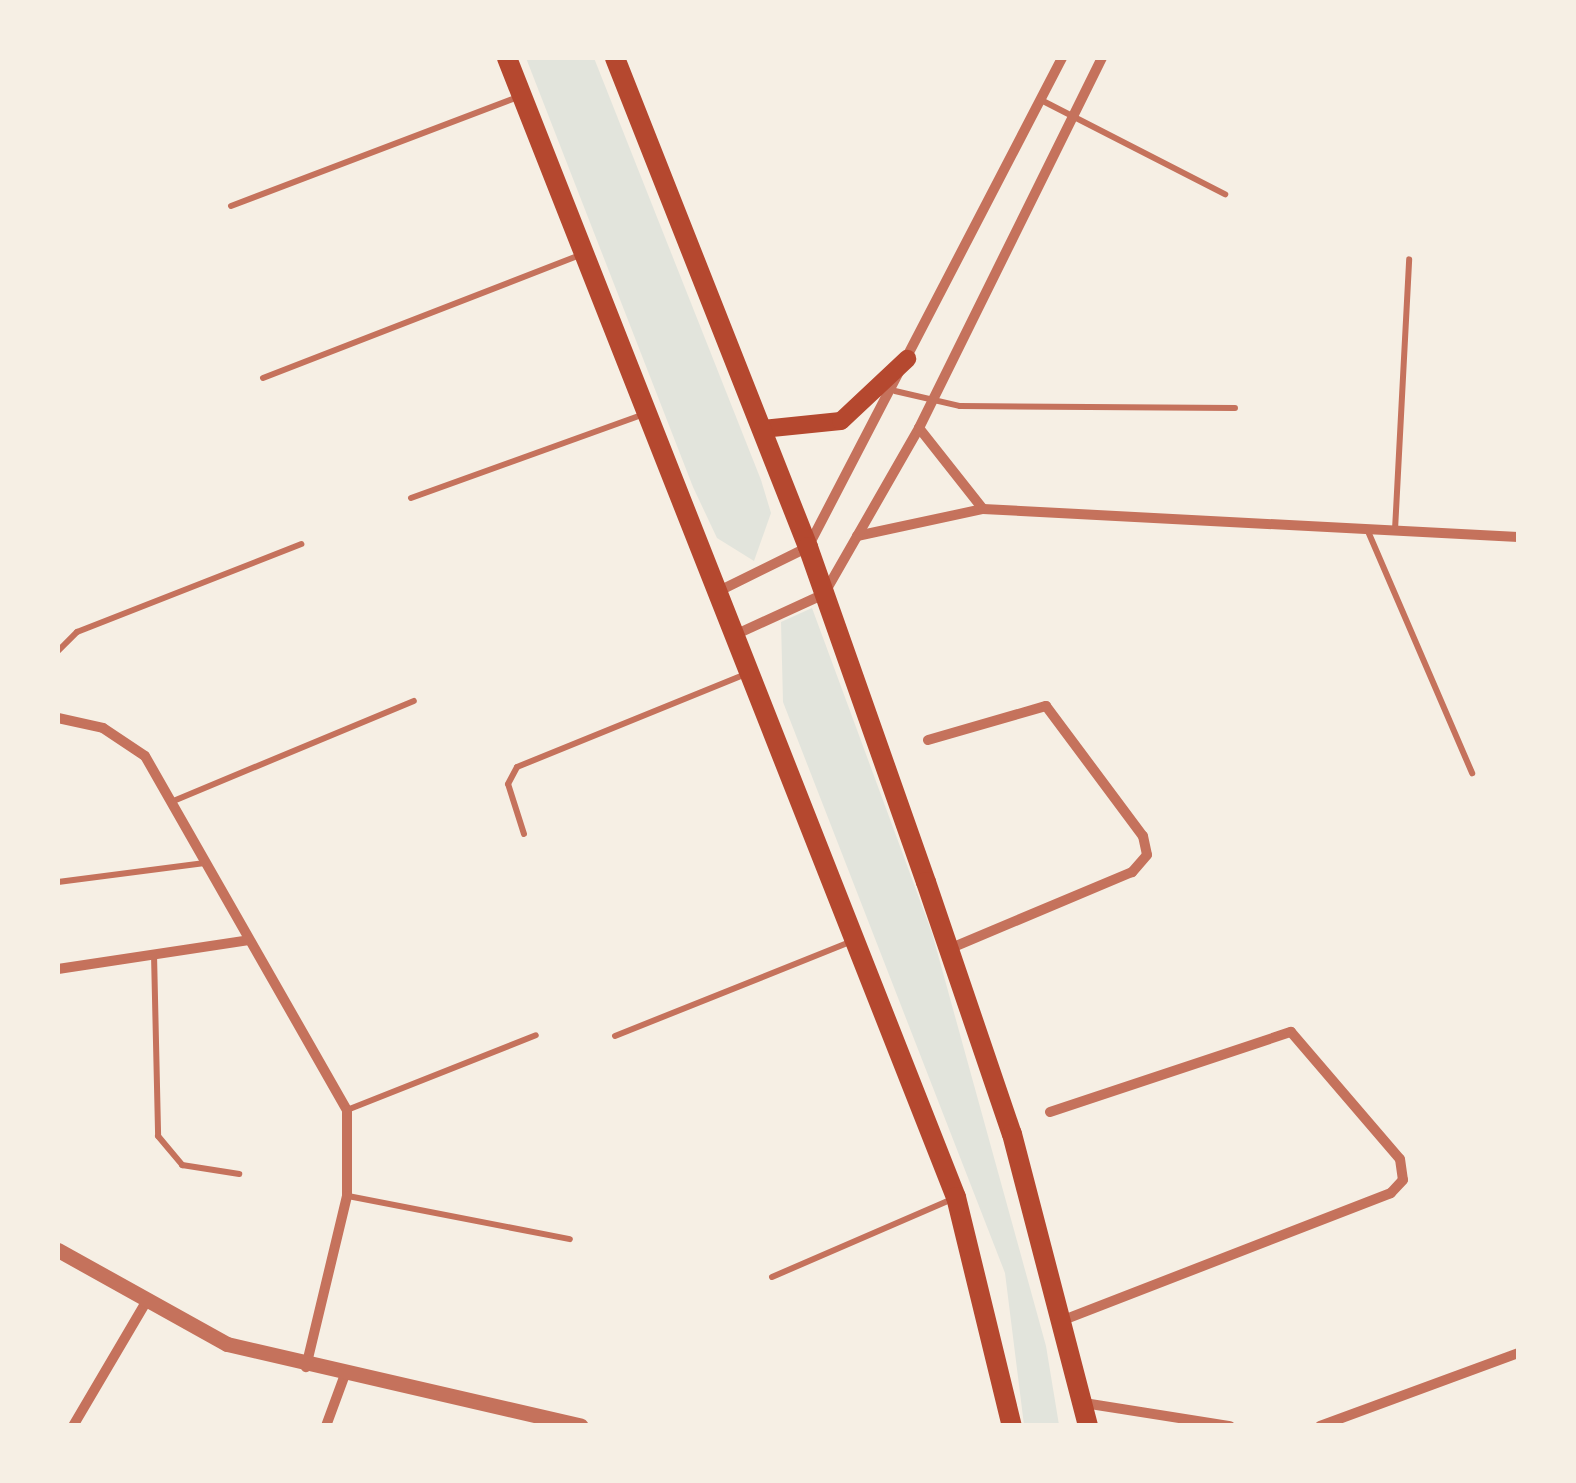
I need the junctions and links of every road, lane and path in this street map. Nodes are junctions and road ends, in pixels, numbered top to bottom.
1 (507, 58) edge
2 (615, 58) edge
3 (1062, 58) edge
4 (1102, 58) edge
5 (522, 96) junction
6 (1040, 100) junction
7 (1074, 113) junction
8 (1225, 194) dead end
9 (231, 206) dead end
10 (586, 253) junction
11 (1409, 259) dead end
12 (907, 359) junction
13 (263, 378) dead end
14 (895, 390) junction
15 (933, 400) junction
16 (1235, 408) dead end
17 (650, 412) junction
18 (919, 428) junction
19 (762, 430) junction
20 (411, 498) dead end
21 (983, 509) junction
22 (1367, 528) junction
23 (1396, 530) junction
24 (857, 536) junction
25 (1518, 538) edge
26 (301, 544) dead end
27 (808, 547) junction
28 (723, 589) junction
29 (824, 594) junction
30 (739, 632) junction
31 (58, 651) edge
32 (754, 671) junction
33 (414, 701) dead end
34 (58, 718) edge
35 (928, 740) dead end
36 (1472, 772) dead end
37 (170, 803) junction
38 (524, 834) dead end
39 (204, 863) junction
40 (58, 882) edge
41 (858, 938) junction
42 (249, 940) junction
43 (948, 949) junction
44 (154, 953) junction
45 (58, 969) edge
46 (536, 1035) dead end
47 (615, 1036) dead end
48 (347, 1110) junction
49 (1050, 1112) dead end
50 (239, 1174) dead end
51 (347, 1196) junction
52 (956, 1198) junction
53 (570, 1239) dead end
54 (58, 1250) edge
55 (772, 1277) dead end
56 (145, 1304) junction
57 (1064, 1320) junction
58 (1518, 1354) edge
59 (306, 1368) junction
60 (344, 1377) junction
61 (1084, 1403) junction
62 (549, 1423) edge
63 (73, 1426) edge
64 (326, 1426) edge
65 (581, 1426) edge
66 (1012, 1426) edge
67 (1088, 1426) edge
68 (1230, 1426) edge
69 (1320, 1426) edge

1 - 5 main road
2 - 19 main road
3 - 6 street
4 - 7 street
5 - 9 lane
5 - 10 main road
6 - 7 lane
6 - 12 street
7 - 8 lane
7 - 15 street
10 - 13 lane
10 - 17 main road
11 - 23 lane
12 - 14 street
12 - 19 main road
14 - 15 lane
14 - 27 street
15 - 16 lane
15 - 18 street
17 - 20 lane
17 - 28 main road
18 - 21 street
18 - 24 street
19 - 27 main road
21 - 22 street
21 - 24 street
22 - 23 street
22 - 36 lane
23 - 25 street
24 - 29 street
26 - 31 lane
27 - 28 street
27 - 29 main road
28 - 30 main road
29 - 30 street
29 - 43 main road
30 - 32 main road
32 - 38 lane
32 - 41 main road
33 - 37 lane
34 - 37 street
35 - 43 street
37 - 39 street
39 - 40 lane
39 - 42 street
41 - 47 lane
41 - 52 main road
42 - 44 street
42 - 48 street
43 - 57 main road
44 - 45 street
44 - 50 lane
46 - 48 lane
48 - 51 street
49 - 57 street
51 - 53 lane
51 - 59 street
52 - 55 lane
52 - 66 main road
54 - 56 street
56 - 59 street
56 - 63 street
57 - 61 main road
58 - 69 street
59 - 60 street
60 - 62 street
60 - 64 street
61 - 67 main road
61 - 68 street
62 - 65 street

